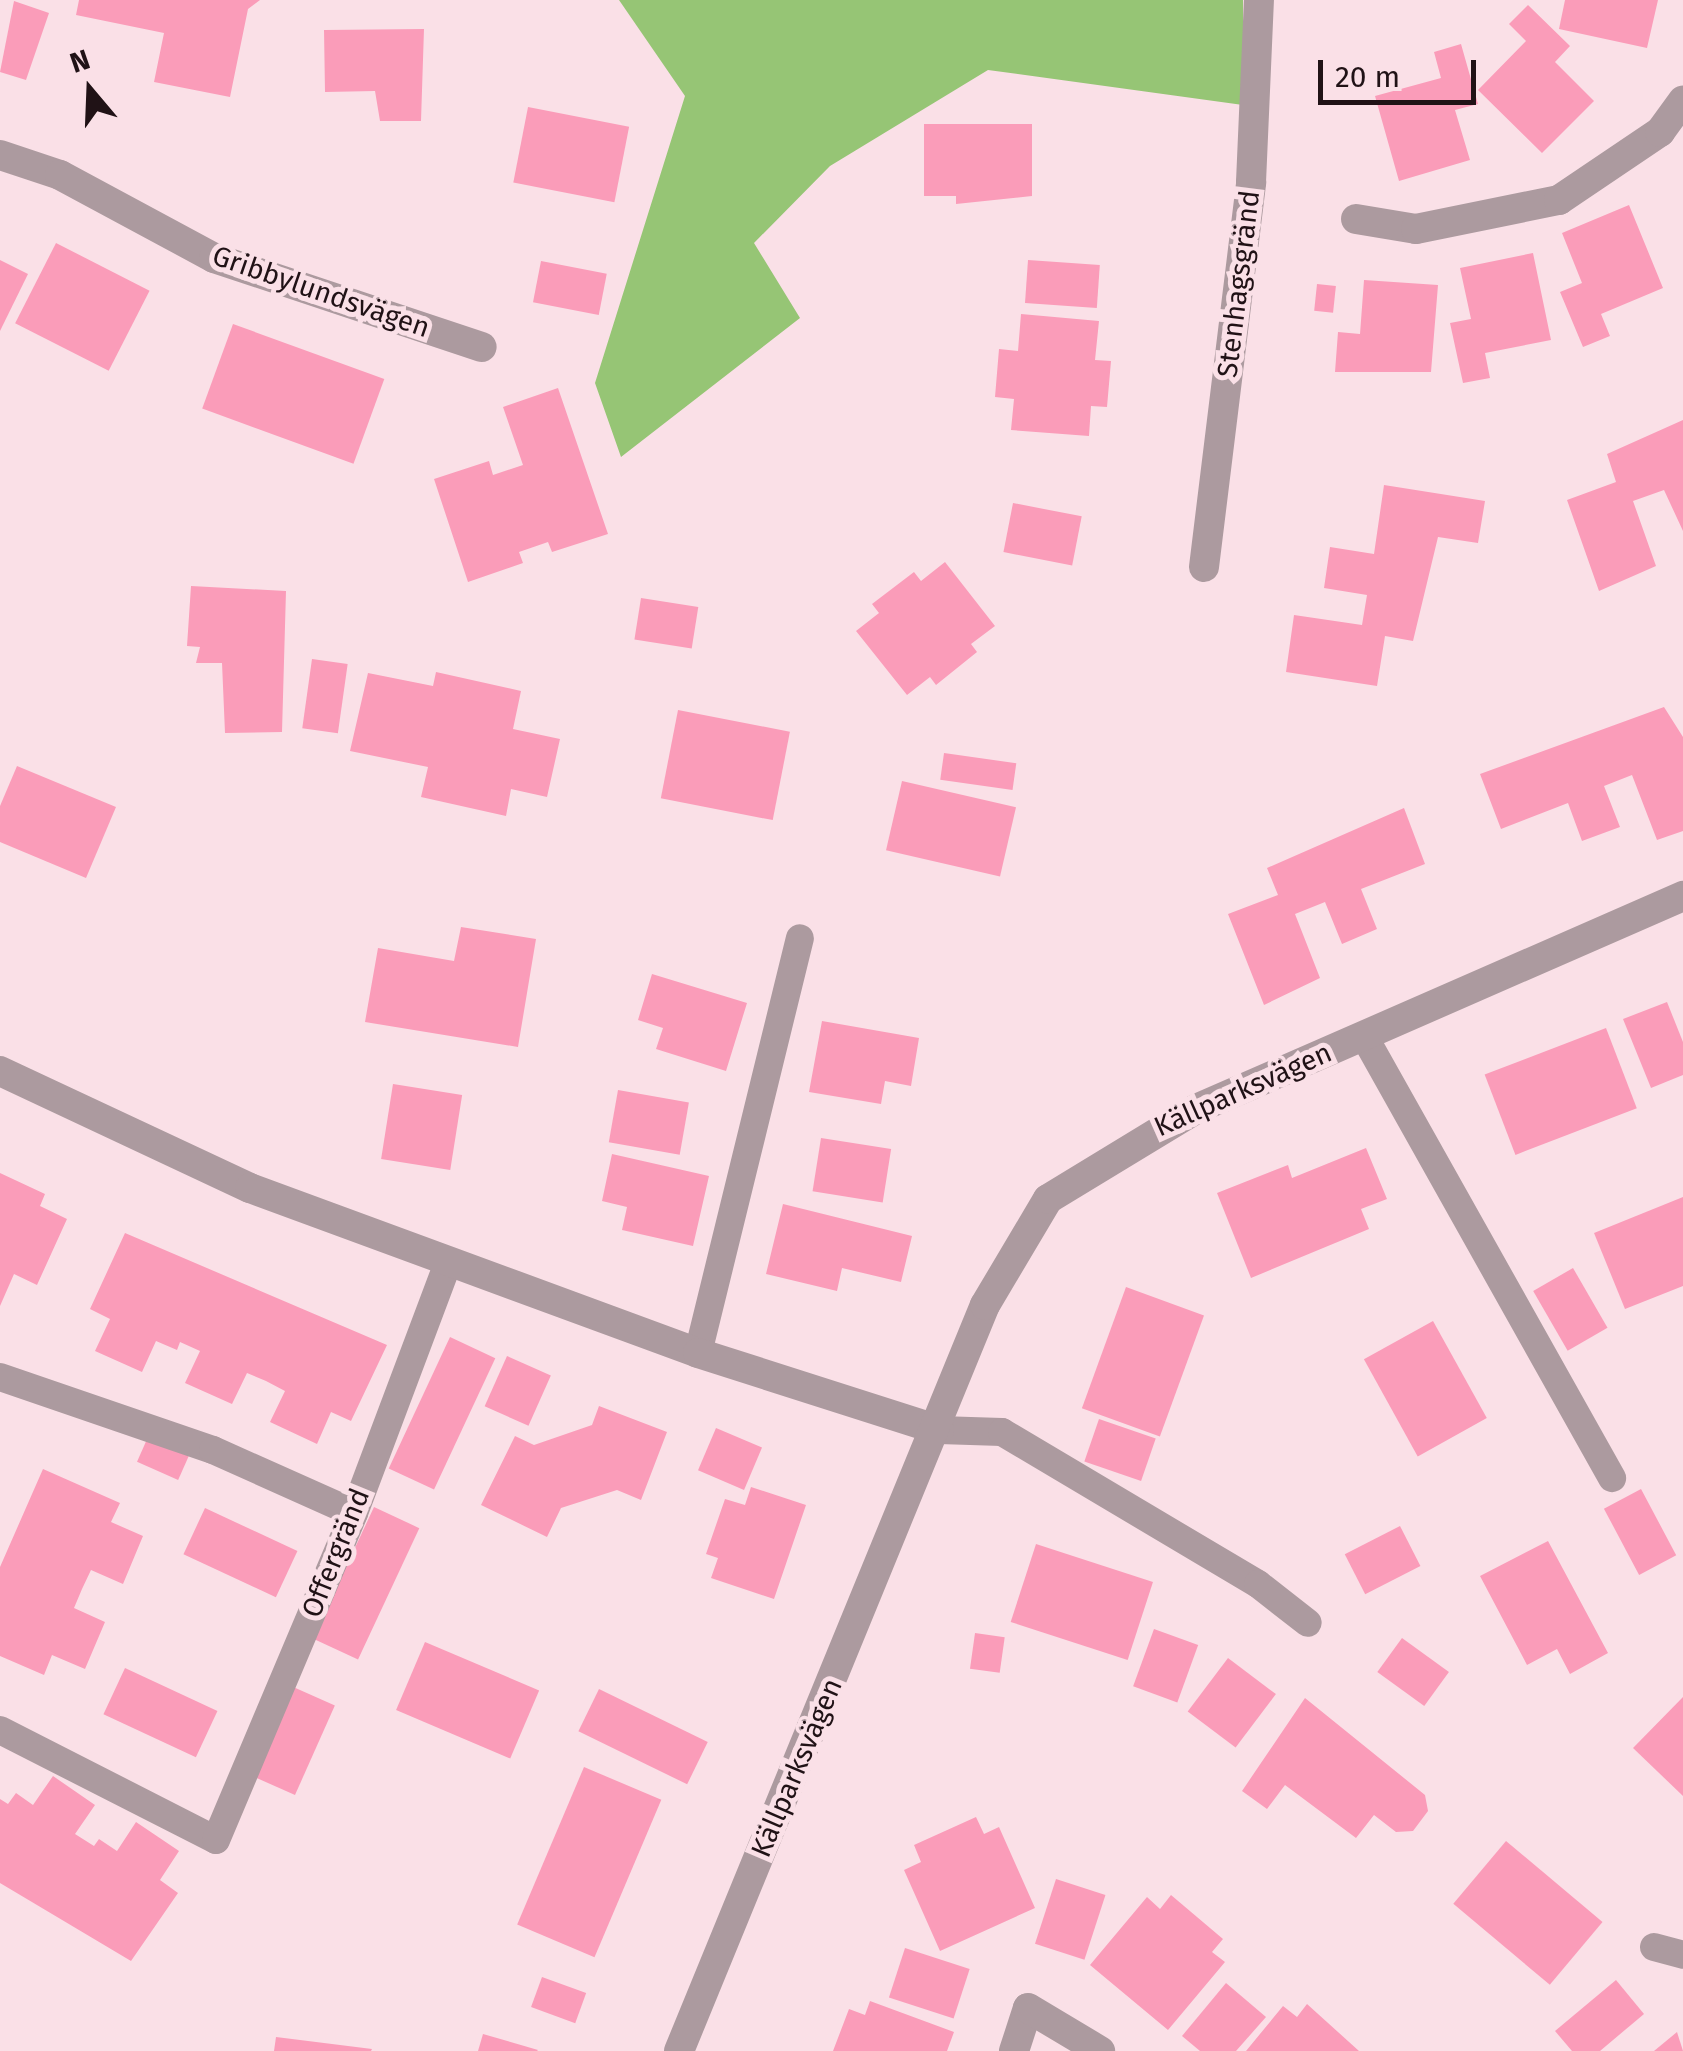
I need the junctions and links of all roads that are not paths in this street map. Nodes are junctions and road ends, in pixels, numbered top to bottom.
1 (1259, 0) edge
2 (1683, 100) edge
3 (0, 155) edge
4 (1356, 219) dead end
5 (482, 347) dead end
6 (1204, 567) dead end
7 (1683, 896) edge
8 (800, 938) dead end
9 (1364, 1036) junction
10 (0, 1070) edge
11 (448, 1264) junction
12 (698, 1353) junction
13 (0, 1377) edge
14 (939, 1430) junction
15 (1612, 1478) dead end
16 (354, 1512) junction
17 (1308, 1622) dead end
18 (0, 1730) edge
19 (1654, 1948) dead end
20 (1683, 1955) edge
21 (679, 2051) edge
22 (1014, 2051) edge
23 (1100, 2051) edge

1 - 6 street, Stenhagsgränd
2 - 4 street
3 - 5 street, Gribbylundsvägen
7 - 9 street, Källparksvägen
8 - 12 lane
9 - 14 street, Källparksvägen
9 - 15 lane
10 - 11 street
11 - 12 street
11 - 16 lane, Offergränd
12 - 14 street
13 - 16 lane
14 - 17 lane
14 - 21 street, Källparksvägen
16 - 18 lane, Offergränd
19 - 20 lane
22 - 23 street

